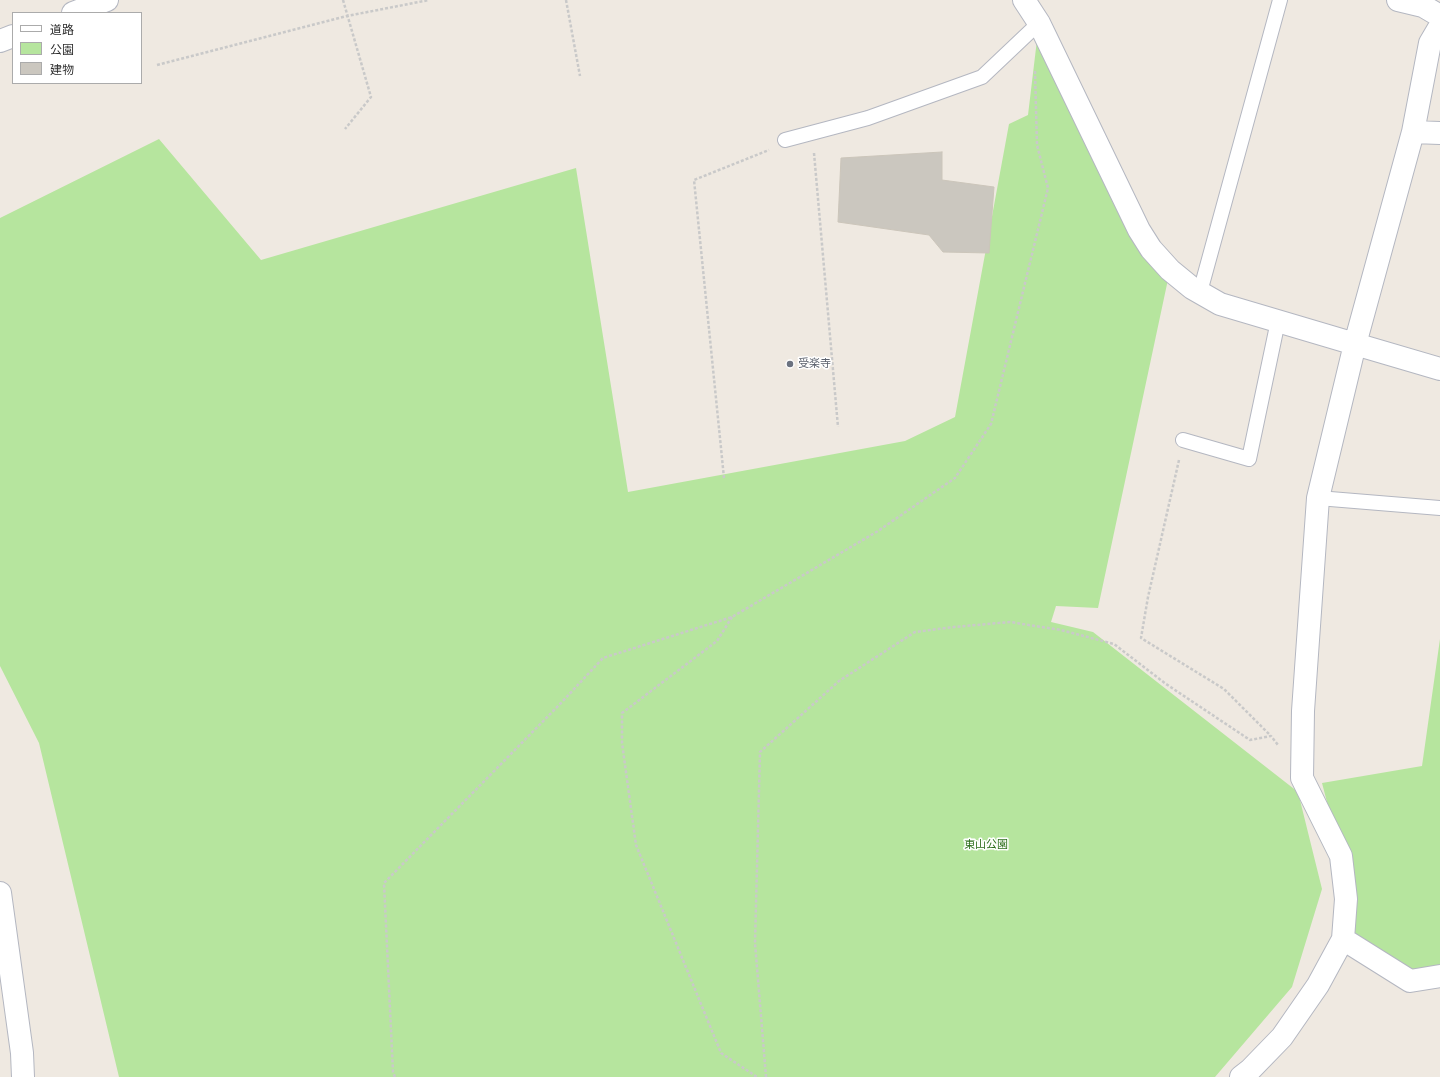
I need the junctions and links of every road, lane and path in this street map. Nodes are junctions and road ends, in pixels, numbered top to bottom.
1 (106, 0) edge
2 (343, 0) edge
3 (429, 0) edge
4 (566, 0) edge
5 (1024, 0) edge
6 (1280, 0) edge
7 (1398, 0) edge
8 (76, 12) edge
9 (347, 16) junction
10 (1440, 16) edge
11 (1039, 23) junction
12 (1440, 26) edge
13 (12, 36) edge
14 (0, 41) edge
15 (157, 65) dead end
16 (1035, 69) dead end
17 (580, 76) dead end
18 (345, 129) dead end
19 (1413, 132) junction
20 (813, 133) junction
21 (1440, 133) edge
22 (780, 144) joint
23 (1200, 292) junction
24 (1278, 322) junction
25 (1355, 344) junction
26 (1440, 370) edge
27 (838, 427) dead end
28 (1183, 440) joint
29 (724, 478) dead end
30 (1318, 498) junction
31 (1440, 508) edge
32 (732, 617) junction
33 (1271, 736) junction
34 (1280, 748) dead end
35 (0, 893) edge
36 (1343, 939) junction
37 (1440, 976) edge
38 (24, 1077) edge
39 (395, 1077) edge
40 (757, 1077) edge
41 (766, 1077) edge
42 (1241, 1077) edge

1 - 8 street
2 - 9 path
3 - 9 path
4 - 17 path
5 - 11 street
6 - 23 lane
7 - 10 street
9 - 15 path
9 - 18 path
11 - 20 lane
11 - 23 street
12 - 19 street
13 - 14 street
16 - 32 path
19 - 21 street
19 - 25 street
20 - 22 lane
20 - 27 path
22 - 29 path
23 - 24 street
24 - 25 street
24 - 28 lane
25 - 26 street
25 - 30 street
28 - 33 path
30 - 31 lane
30 - 36 street
32 - 39 path
32 - 40 path
33 - 34 path
33 - 41 path
35 - 38 street
36 - 37 street
36 - 42 street

